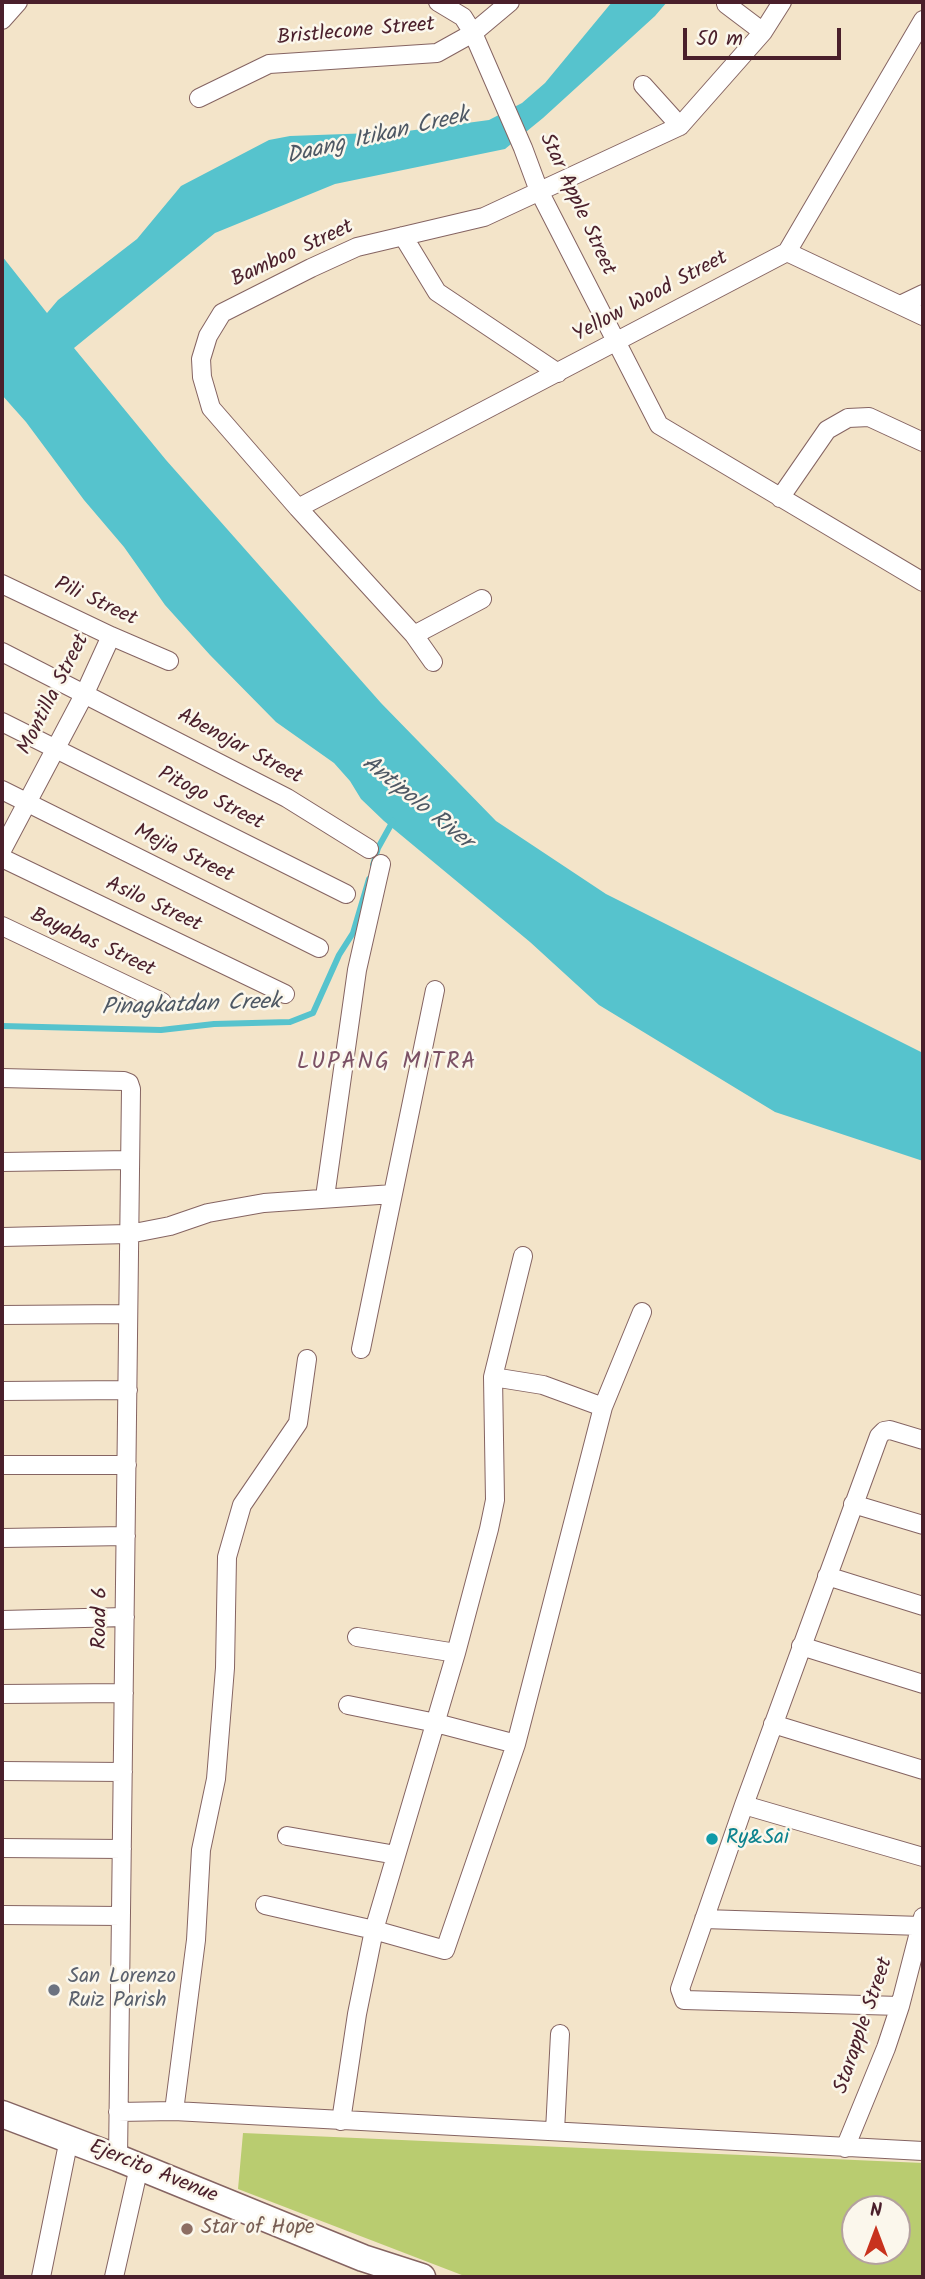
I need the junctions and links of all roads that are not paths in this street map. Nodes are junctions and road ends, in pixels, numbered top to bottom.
1 (18, 2) edge
2 (438, 2) edge
3 (510, 2) edge
4 (782, 2) edge
5 (726, 4) dead end
6 (2, 20) edge
7 (923, 20) edge
8 (763, 32) junction
9 (477, 40) junction
10 (643, 85) dead end
11 (199, 98) dead end
12 (680, 126) junction
13 (539, 191) junction
14 (403, 236) junction
15 (787, 252) junction
16 (923, 294) edge
17 (900, 305) junction
18 (923, 316) edge
19 (618, 342) junction
20 (558, 373) junction
21 (923, 442) edge
22 (780, 498) junction
23 (298, 508) junction
24 (923, 582) edge
25 (2, 584) edge
26 (482, 599) dead end
27 (414, 635) junction
28 (111, 636) junction
29 (2, 652) edge
30 (169, 661) dead end
31 (433, 662) dead end
32 (85, 693) junction
33 (2, 722) edge
34 (54, 748) junction
35 (2, 790) edge
36 (27, 803) junction
37 (369, 849) dead end
38 (2, 850) edge
39 (2, 858) edge
40 (381, 864) dead end
41 (346, 894) dead end
42 (2, 926) edge
43 (319, 948) dead end
44 (435, 990) dead end
45 (285, 994) dead end
46 (162, 1002) dead end
47 (2, 1078) edge
48 (130, 1160) junction
49 (2, 1161) edge
50 (393, 1194) junction
51 (325, 1197) junction
52 (129, 1234) junction
53 (2, 1237) edge
54 (523, 1256) dead end
55 (642, 1312) dead end
56 (128, 1314) junction
57 (2, 1315) edge
58 (361, 1349) dead end
59 (307, 1359) dead end
60 (493, 1377) junction
61 (128, 1390) junction
62 (2, 1391) edge
63 (603, 1407) junction
64 (923, 1440) edge
65 (2, 1465) edge
66 (127, 1465) junction
67 (853, 1504) junction
68 (923, 1525) edge
69 (126, 1536) junction
70 (2, 1538) edge
71 (827, 1576) junction
72 (923, 1606) edge
73 (125, 1617) junction
74 (2, 1620) edge
75 (357, 1637) dead end
76 (801, 1646) junction
77 (456, 1653) junction
78 (923, 1685) edge
79 (124, 1693) junction
80 (2, 1694) edge
81 (348, 1705) dead end
82 (436, 1723) junction
83 (774, 1724) junction
84 (516, 1744) junction
85 (923, 1770) edge
86 (2, 1771) edge
87 (123, 1772) junction
88 (744, 1805) junction
89 (287, 1836) dead end
90 (2, 1848) edge
91 (122, 1849) junction
92 (396, 1855) junction
93 (923, 1857) edge
94 (265, 1905) dead end
95 (2, 1915) edge
96 (121, 1916) junction
97 (704, 1919) junction
98 (922, 1921) edge
99 (374, 1930) junction
100 (900, 2006) junction
101 (560, 2034) dead end
102 (174, 2111) junction
103 (118, 2112) junction
104 (2, 2114) edge
105 (341, 2121) junction
106 (555, 2131) junction
107 (69, 2139) junction
108 (845, 2148) junction
109 (923, 2151) edge
110 (129, 2162) junction
111 (364, 2268) edge
112 (41, 2277) edge
113 (114, 2277) edge
114 (422, 2277) edge

1 - 6 street
2 - 9 street, Star Apple Street
3 - 9 street, Bristlecone Street
4 - 8 street, Bamboo Street
5 - 8 street
7 - 15 street
8 - 12 street, Bamboo Street
9 - 11 street, Bristlecone Street
9 - 13 street, Star Apple Street
10 - 12 street
12 - 13 street, Bamboo Street
13 - 14 street, Bamboo Street
13 - 19 street, Star Apple Street
14 - 20 street
14 - 23 street, Bamboo Street
15 - 17 street
15 - 19 street, Yellow Wood Street
16 - 17 street
17 - 18 street
19 - 20 street, Yellow Wood Street
19 - 22 street, Star Apple Street
20 - 23 street, Yellow Wood Street
21 - 22 street
22 - 24 street, Star Apple Street
23 - 27 street, Bamboo Street
25 - 28 street, Pili Street
26 - 27 street
27 - 31 street, Bamboo Street
28 - 30 street, Pili Street
28 - 32 street, Montilla Street
29 - 32 street, Abenojar Street
32 - 34 street, Montilla Street
32 - 37 street, Abenojar Street
33 - 34 street, Pitogo Street
34 - 36 street, Montilla Street
34 - 41 street, Pitogo Street
35 - 36 street
36 - 38 street, Montilla Street
36 - 43 street, Mejia Street
39 - 45 street, Asilo Street
40 - 51 street
42 - 46 street, Bayabas Street
44 - 50 street
47 - 48 street, Road 6
48 - 49 street
48 - 52 street, Road 6
50 - 51 street
50 - 58 street
51 - 52 street
52 - 53 street
52 - 56 street, Road 6
54 - 60 street
55 - 63 street
56 - 57 street
56 - 61 street, Road 6
59 - 102 street
60 - 63 street
60 - 77 street
61 - 62 street
61 - 66 street, Road 6
63 - 84 street
64 - 67 street
65 - 66 street
66 - 69 street, Road 6
67 - 68 street
67 - 71 street
69 - 70 street
69 - 73 street, Road 6
71 - 72 street
71 - 76 street
73 - 74 street
73 - 79 street, Road 6
75 - 77 street
76 - 78 street
76 - 83 street
77 - 82 street
79 - 80 street
79 - 87 street, Road 6
81 - 82 street
82 - 84 street
82 - 92 street
83 - 85 street
83 - 88 street
84 - 99 street
86 - 87 street
87 - 91 street, Road 6
88 - 93 street
88 - 97 street
89 - 92 street
90 - 91 street
91 - 96 street, Road 6
92 - 99 street
94 - 99 street
95 - 96 street
96 - 103 street, Road 6
97 - 98 street
97 - 100 street
98 - 100 street, Starapple Street
99 - 105 street
100 - 108 street, Starapple Street
101 - 106 street
102 - 103 street
102 - 105 street
103 - 110 street, Road 6
104 - 107 main road, Ejercito Avenue
105 - 106 street
106 - 108 street
107 - 110 main road, Ejercito Avenue
107 - 112 street
108 - 109 street
110 - 111 main road, Ejercito Avenue
110 - 113 street, Road 6
111 - 114 main road, Ejercito Avenue

